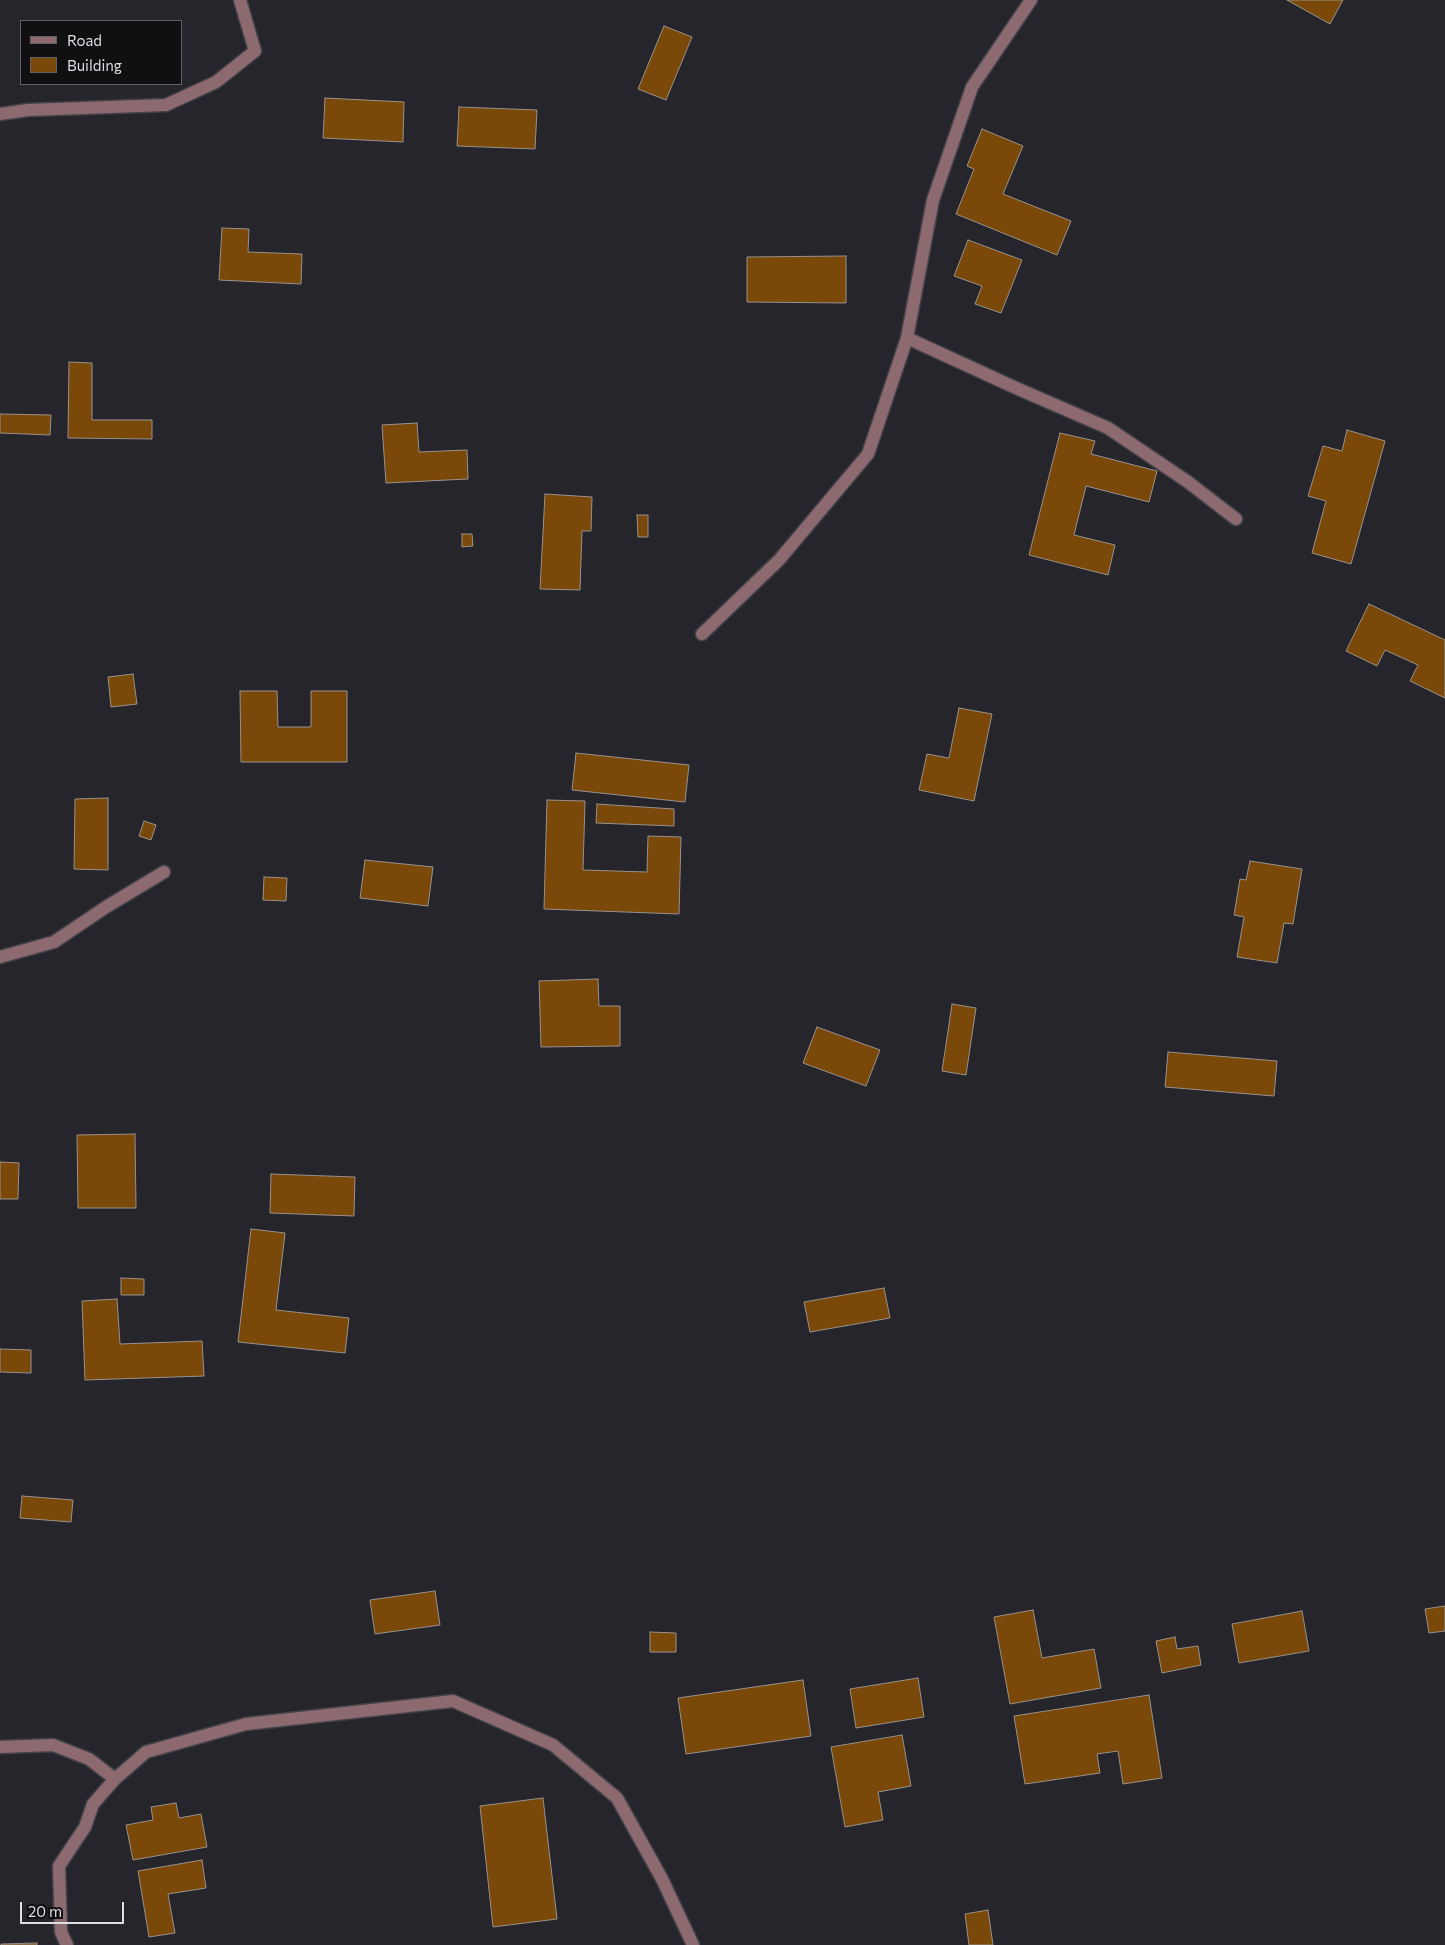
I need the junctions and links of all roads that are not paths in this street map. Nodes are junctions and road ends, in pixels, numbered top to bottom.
1 (240, 0) edge
2 (1031, 0) edge
3 (0, 114) edge
4 (907, 338) junction
5 (1236, 519) dead end
6 (702, 634) dead end
7 (164, 872) dead end
8 (0, 957) edge
9 (0, 1747) edge
10 (115, 1779) junction
11 (67, 1945) edge
12 (693, 1945) edge

1 - 3 street
2 - 4 street
4 - 5 street
4 - 6 street
7 - 8 street
9 - 10 street
10 - 11 street
10 - 12 street

